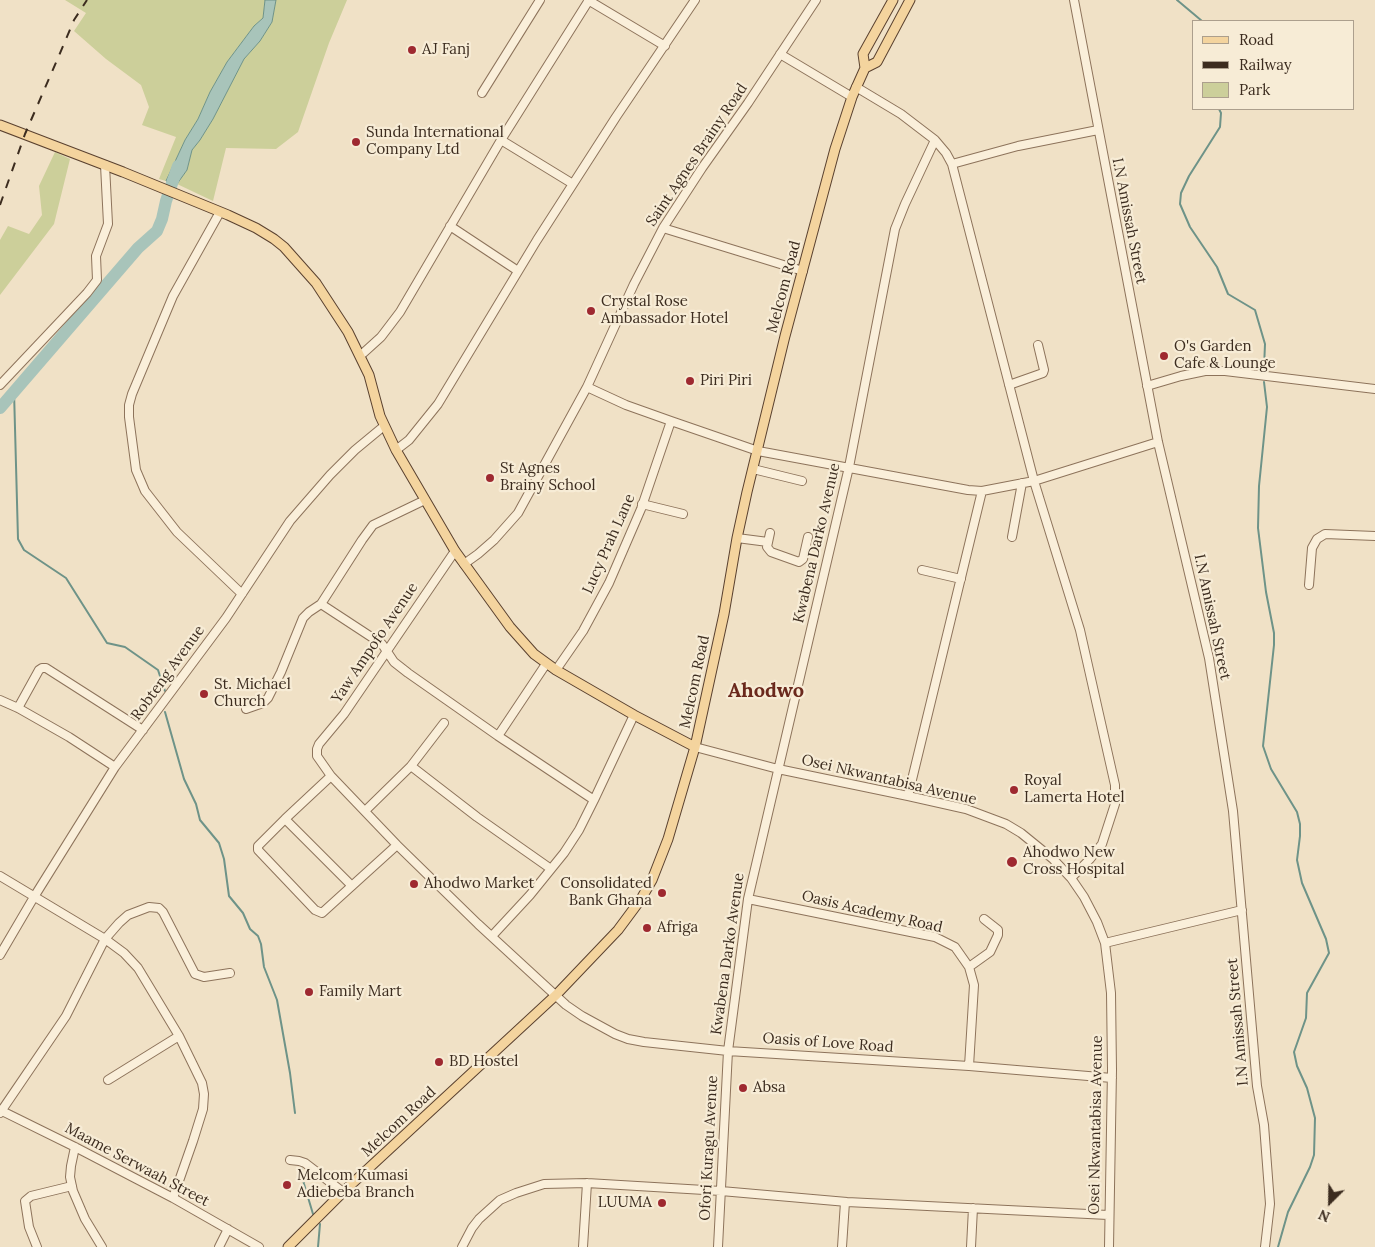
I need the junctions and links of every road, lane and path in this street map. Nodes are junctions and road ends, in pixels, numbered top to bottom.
1 (540, 0) edge
2 (588, 0) edge
3 (696, 0) edge
4 (816, 0) edge
5 (893, 0) edge
6 (910, 0) edge
7 (1074, 0) edge
8 (666, 46) junction
9 (780, 54) junction
10 (865, 68) junction
11 (856, 87) junction
12 (482, 93) dead end
13 (852, 97) junction
14 (0, 125) edge
15 (1098, 130) junction
16 (501, 140) junction
17 (935, 140) junction
18 (952, 164) junction
19 (105, 165) junction
20 (573, 184) junction
21 (220, 212) junction
22 (450, 226) junction
23 (663, 228) junction
24 (518, 271) junction
25 (802, 271) junction
26 (1038, 345) dead end
27 (360, 356) junction
28 (0, 385) edge
29 (1009, 385) junction
30 (1147, 386) junction
31 (587, 387) junction
32 (1375, 389) edge
33 (671, 421) junction
34 (384, 426) junction
35 (1158, 442) junction
36 (396, 450) junction
37 (758, 451) junction
38 (849, 467) junction
39 (753, 469) junction
40 (802, 481) dead end
41 (1034, 481) junction
42 (1022, 483) junction
43 (982, 491) junction
44 (425, 500) junction
45 (642, 504) junction
46 (683, 514) dead end
47 (770, 533) dead end
48 (1375, 536) edge
49 (808, 537) dead end
50 (1012, 537) dead end
51 (737, 538) junction
52 (768, 542) junction
53 (455, 551) junction
54 (464, 564) junction
55 (922, 570) dead end
56 (961, 579) junction
57 (1309, 585) dead end
58 (242, 594) junction
59 (321, 604) junction
60 (387, 650) junction
61 (546, 664) junction
62 (556, 670) junction
63 (0, 700) edge
64 (18, 708) junction
65 (246, 709) dead end
66 (634, 715) junction
67 (444, 723) dead end
68 (143, 730) junction
69 (498, 736) junction
70 (695, 747) junction
71 (317, 749) joint
72 (411, 766) junction
73 (115, 767) junction
74 (778, 769) junction
75 (331, 776) junction
76 (908, 796) junction
77 (594, 800) junction
78 (365, 811) junction
79 (284, 819) junction
80 (397, 845) junction
81 (552, 869) junction
82 (0, 876) edge
83 (1071, 878) junction
84 (352, 886) junction
85 (34, 897) junction
86 (748, 899) junction
87 (1242, 910) junction
88 (984, 919) dead end
89 (492, 936) junction
90 (105, 939) junction
91 (1104, 943) junction
92 (0, 955) edge
93 (969, 966) junction
94 (230, 973) dead end
95 (556, 995) junction
96 (179, 1036) junction
97 (728, 1051) junction
98 (969, 1066) junction
99 (1112, 1078) junction
100 (108, 1080) dead end
101 (1, 1111) edge
102 (75, 1147) junction
103 (290, 1160) dead end
104 (587, 1183) junction
105 (72, 1186) junction
106 (721, 1191) junction
107 (343, 1192) junction
108 (173, 1198) junction
109 (845, 1202) junction
110 (973, 1208) junction
111 (1108, 1215) junction
112 (228, 1229) junction
113 (38, 1247) edge
114 (102, 1247) edge
115 (219, 1247) edge
116 (259, 1247) edge
117 (288, 1247) edge
118 (462, 1247) edge
119 (583, 1247) edge
120 (718, 1247) edge
121 (842, 1247) edge
122 (971, 1247) edge
123 (1108, 1247) edge
124 (1265, 1247) edge

1 - 12 street
2 - 8 street
2 - 16 street
3 - 8 street
4 - 9 street, Saint Agnes Brainy Road
5 - 10 main road
6 - 10 main road, Melcom Road
7 - 15 street, I.N Amissah Street
8 - 20 street
9 - 13 street
9 - 23 street, Saint Agnes Brainy Road
10 - 11 main road, Melcom Road
11 - 13 main road, Melcom Road
11 - 17 street
13 - 25 main road, Melcom Road
14 - 19 main road
15 - 18 street
15 - 30 street, I.N Amissah Street
16 - 20 street
16 - 22 street
17 - 18 street
17 - 38 street, Kwabena Darko Avenue
18 - 29 street
19 - 21 main road
19 - 28 street
20 - 24 street
21 - 27 main road
21 - 58 street
22 - 24 street
22 - 27 street
23 - 25 street
23 - 31 street, Saint Agnes Brainy Road
24 - 36 street
25 - 37 main road, Melcom Road
26 - 29 street
27 - 34 main road
29 - 41 street
30 - 32 street
30 - 35 street, I.N Amissah Street
31 - 33 street
31 - 54 street, Saint Agnes Brainy Road
33 - 37 street
33 - 45 street, Lucy Prah Lane
34 - 36 main road
34 - 58 street, Robteng Avenue
35 - 41 street
35 - 87 street, I.N Amissah Street
36 - 44 main road
37 - 38 street
37 - 39 main road, Melcom Road
38 - 43 street
38 - 74 street, Kwabena Darko Avenue
39 - 40 street
39 - 51 main road, Melcom Road
41 - 42 street
41 - 83 street
42 - 43 street
42 - 50 street
43 - 56 street
44 - 53 main road
44 - 59 street
45 - 46 street
45 - 62 street, Lucy Prah Lane
47 - 52 street
48 - 57 street
49 - 52 street
51 - 52 street
51 - 70 main road, Melcom Road
53 - 54 main road
53 - 60 street, Yaw Ampofo Avenue
54 - 61 main road
55 - 56 street
56 - 76 street
58 - 68 street, Robteng Avenue
59 - 60 street
59 - 65 street
60 - 69 street
60 - 71 street, Yaw Ampofo Avenue
61 - 62 main road
61 - 69 street
62 - 66 main road
63 - 64 street
64 - 68 street
64 - 73 street
66 - 70 main road
66 - 77 street
67 - 72 street
68 - 73 street, Robteng Avenue
69 - 77 street
70 - 74 street, Osei Nkwantabisa Avenue
70 - 95 main road, Melcom Road
71 - 75 street, Oasis of Love Road
72 - 78 street
72 - 81 street
73 - 85 street, Robteng Avenue
74 - 76 street, Osei Nkwantabisa Avenue
74 - 86 street, Kwabena Darko Avenue
75 - 78 street, Oasis of Love Road
75 - 79 street
76 - 83 street, Osei Nkwantabisa Avenue
77 - 81 street
78 - 80 street, Oasis of Love Road
79 - 84 street
79 - 84 street
80 - 84 street
80 - 89 street, Oasis of Love Road
81 - 89 street
82 - 85 street
83 - 91 street, Osei Nkwantabisa Avenue
85 - 90 street
85 - 92 street, Robteng Avenue
86 - 93 street, Oasis Academy Road
86 - 97 street, Kwabena Darko Avenue
87 - 91 street
87 - 124 street, I.N Amissah Street
88 - 93 street
89 - 95 street, Oasis of Love Road
90 - 94 street
90 - 96 street
90 - 101 street
91 - 99 street, Osei Nkwantabisa Avenue
93 - 98 street, Oasis Academy Road
95 - 97 street, Oasis of Love Road
95 - 107 main road, Melcom Road
96 - 100 street
96 - 108 street
97 - 98 street, Oasis of Love Road
97 - 106 street, Ofori Kuragu Avenue
98 - 99 street, Oasis of Love Road
99 - 111 street, Osei Nkwantabisa Avenue
101 - 102 street, Maame Serwaah Street
102 - 105 street
102 - 108 street, Maame Serwaah Street
103 - 107 street
104 - 106 street
104 - 118 street
104 - 119 street
105 - 113 street
105 - 114 street
106 - 109 street
106 - 120 street, Ofori Kuragu Avenue
107 - 117 main road, Melcom Road
108 - 112 street, Maame Serwaah Street
109 - 110 street
109 - 121 street
110 - 111 street
110 - 122 street
111 - 123 street, Osei Nkwantabisa Avenue
112 - 115 street
112 - 116 street, Maame Serwaah Street

